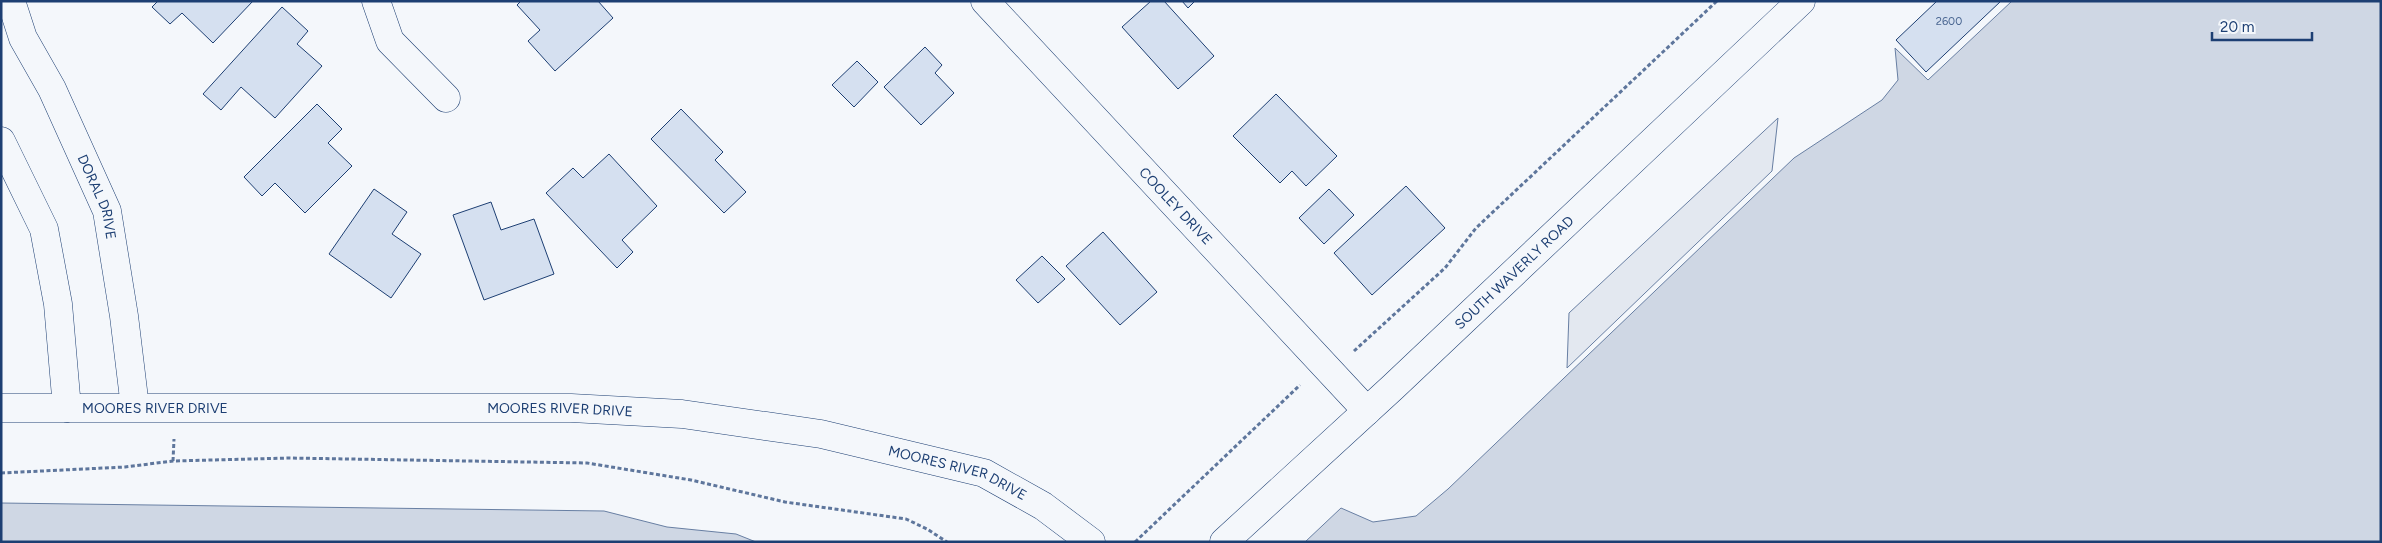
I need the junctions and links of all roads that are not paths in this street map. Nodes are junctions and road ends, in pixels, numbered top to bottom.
1 (11, 1) edge
2 (376, 1) edge
3 (985, 1) edge
4 (1801, 1) edge
5 (446, 98) dead end
6 (1, 141) edge
7 (135, 407) junction
8 (1, 408) edge
9 (67, 408) junction
10 (1367, 411) junction
11 (1090, 542) edge
12 (1224, 542) edge

1 - 7 street, DORAL DRIVE
2 - 5 street
3 - 10 street, COOLEY DRIVE
4 - 10 street, SOUTH WAVERLY ROAD
6 - 9 street
7 - 9 street, MOORES RIVER DRIVE
7 - 11 street, MOORES RIVER DRIVE
8 - 9 street, MOORES RIVER DRIVE
10 - 12 street, SOUTH WAVERLY ROAD

